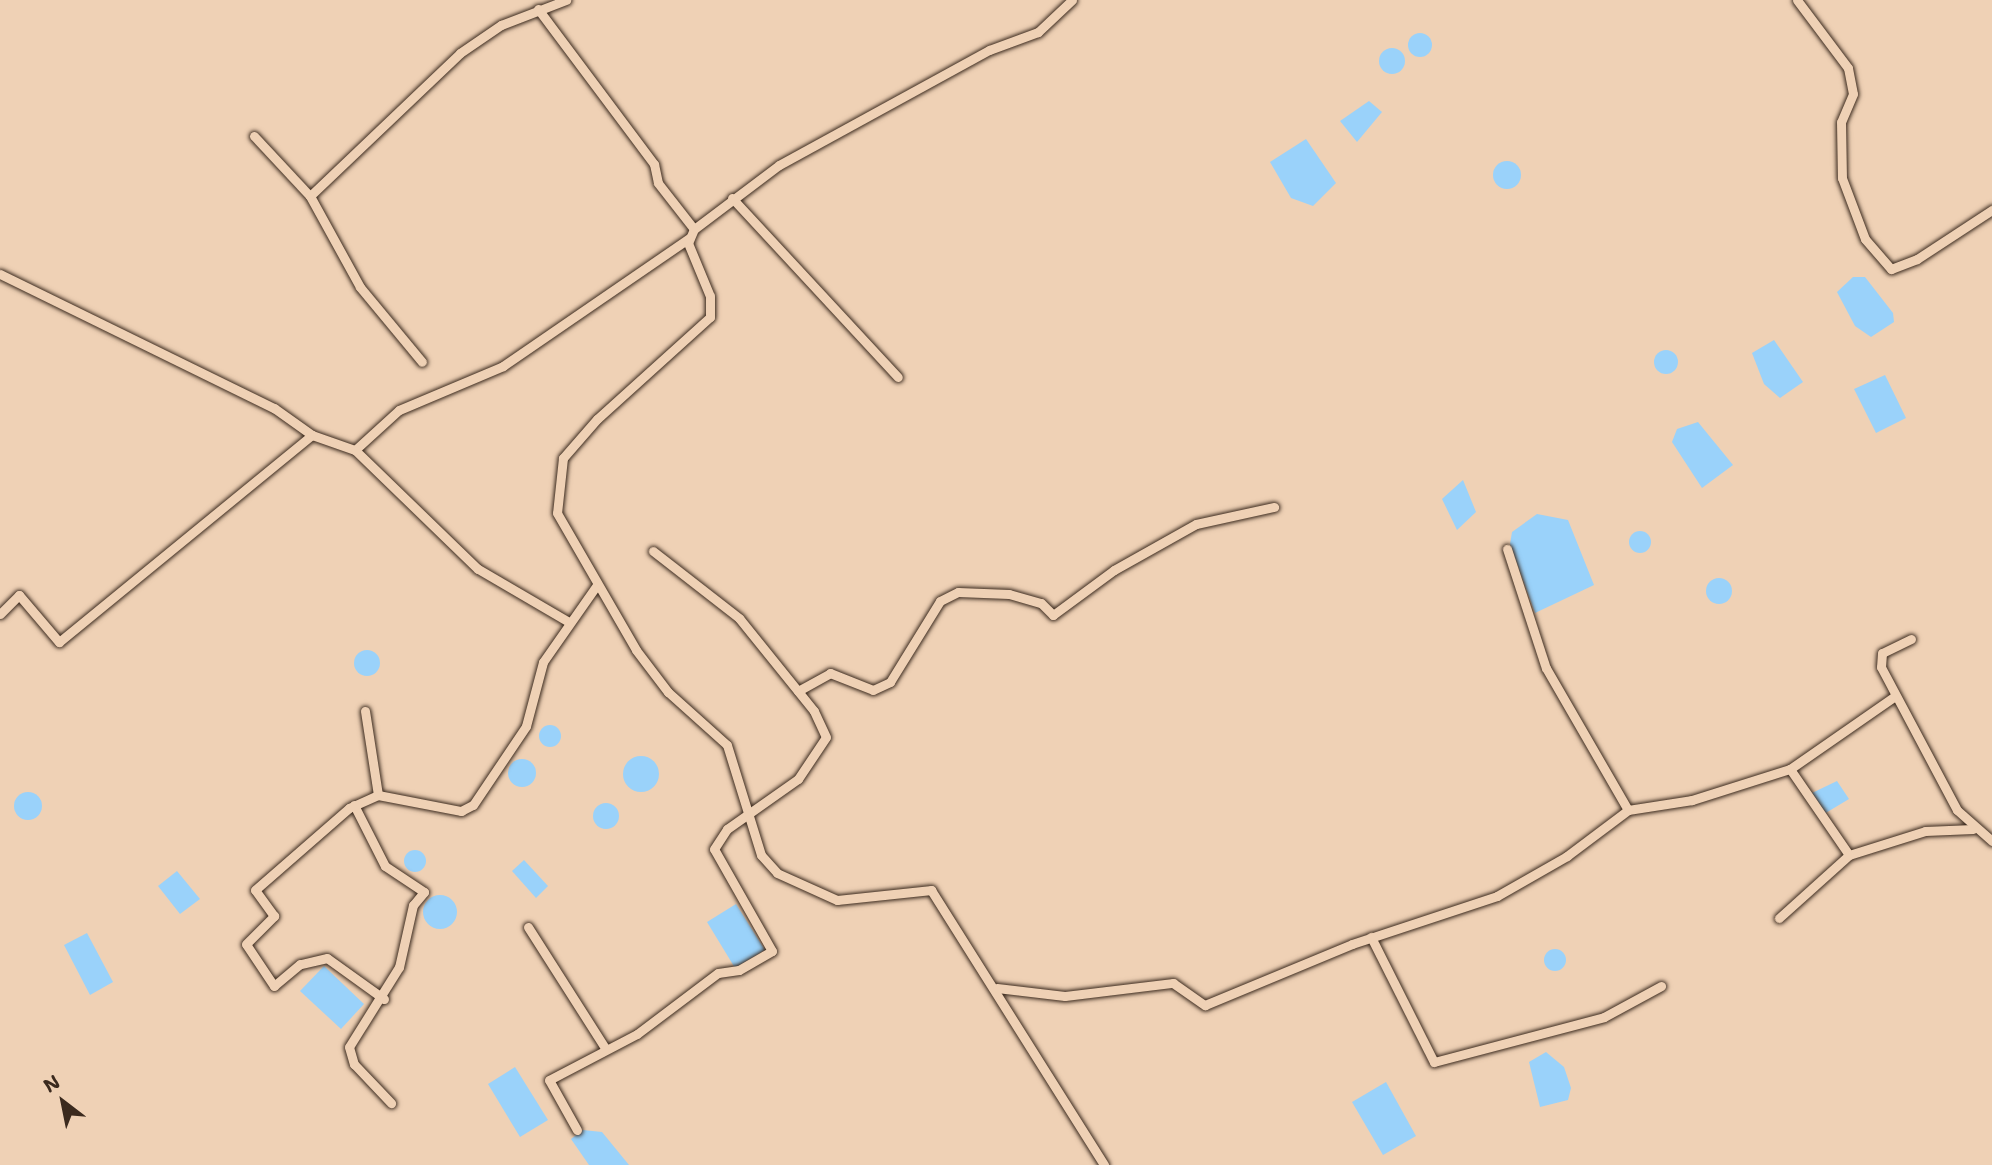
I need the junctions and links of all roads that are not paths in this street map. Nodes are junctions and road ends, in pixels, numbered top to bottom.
1 (566, 0) edge
2 (1072, 0) edge
3 (1797, 0) edge
4 (538, 9) junction
5 (254, 136) dead end
6 (310, 196) junction
7 (732, 198) junction
8 (1992, 210) edge
9 (691, 233) junction
10 (0, 274) edge
11 (422, 362) dead end
12 (898, 377) dead end
13 (312, 435) junction
14 (355, 450) junction
15 (1274, 507) dead end
16 (1507, 549) dead end
17 (653, 551) dead end
18 (597, 585) junction
19 (0, 614) edge
20 (568, 621) junction
21 (1911, 639) dead end
22 (798, 691) junction
23 (1895, 696) junction
24 (365, 711) dead end
25 (1790, 769) junction
26 (378, 795) junction
27 (354, 805) junction
28 (1628, 810) junction
29 (748, 813) junction
30 (1973, 829) junction
31 (1992, 841) edge
32 (1849, 855) junction
33 (1779, 918) dead end
34 (528, 927) dead end
35 (1371, 937) junction
36 (1661, 986) dead end
37 (997, 988) junction
38 (384, 999) junction
39 (605, 1048) junction
40 (391, 1103) dead end
41 (577, 1130) dead end
42 (1104, 1165) edge

1 - 4 street
2 - 7 street
3 - 8 street
4 - 6 street
4 - 9 street
5 - 6 street
6 - 11 street
7 - 9 street
7 - 12 street
9 - 14 street
9 - 18 street
10 - 13 street
13 - 14 street
13 - 19 street
14 - 20 street
15 - 22 street
16 - 28 street
17 - 22 street
18 - 20 street
18 - 29 street
20 - 26 street
21 - 23 street
22 - 29 street
23 - 25 street
23 - 30 street
24 - 26 street
25 - 28 street
25 - 32 street
26 - 27 street
27 - 38 street
27 - 38 street
28 - 35 street
29 - 37 street
29 - 39 street
30 - 31 street
30 - 32 street
32 - 33 street
34 - 39 street
35 - 36 street
35 - 37 street
37 - 42 street
38 - 40 street
39 - 41 street

